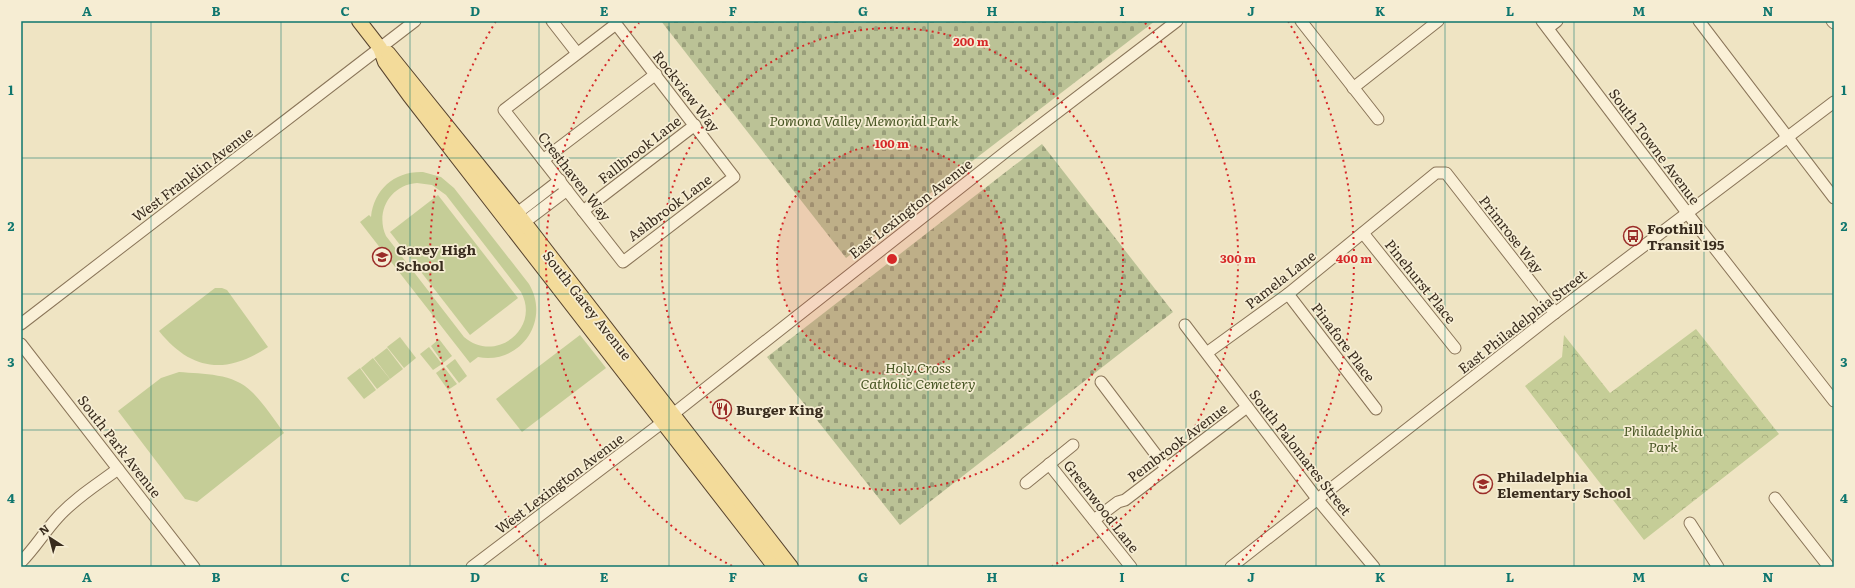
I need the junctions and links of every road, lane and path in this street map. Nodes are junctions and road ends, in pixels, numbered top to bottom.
1 (359, 21) edge
2 (415, 21) edge
3 (552, 21) edge
4 (1177, 21) edge
5 (1301, 21) edge
6 (1438, 21) edge
7 (1557, 21) edge
8 (1699, 21) edge
9 (1545, 25) edge
10 (380, 48) junction
11 (577, 53) junction
12 (656, 74) junction
13 (1353, 88) junction
14 (1834, 102) edge
15 (1378, 119) dead end
16 (695, 125) junction
17 (1787, 138) junction
18 (543, 160) junction
19 (1446, 173) joint
20 (734, 177) joint
21 (560, 180) junction
22 (567, 190) junction
23 (1834, 198) edge
24 (583, 211) junction
25 (1688, 214) junction
26 (516, 221) junction
27 (1363, 233) junction
28 (623, 262) joint
29 (1288, 294) junction
30 (1555, 313) junction
31 (21, 324) edge
32 (1185, 325) dead end
33 (21, 344) edge
34 (1455, 348) dead end
35 (1208, 352) junction
36 (1101, 382) dead end
37 (1834, 401) edge
38 (1247, 407) junction
39 (1376, 409) dead end
40 (668, 418) junction
41 (1073, 445) dead end
42 (1049, 464) junction
43 (1166, 468) junction
44 (118, 469) junction
45 (1026, 483) dead end
46 (1775, 498) dead end
47 (1318, 500) junction
48 (1096, 523) junction
49 (1690, 523) dead end
50 (21, 562) edge
51 (194, 567) edge
52 (472, 567) edge
53 (775, 567) edge
54 (791, 567) edge
55 (1131, 567) edge
56 (1231, 567) edge
57 (1374, 567) edge
58 (1718, 567) edge
59 (1829, 567) edge

1 - 10 main road, South Garey Avenue
2 - 10 street, West Franklin Avenue
3 - 11 street
4 - 40 street, East Lexington Avenue
5 - 13 street
6 - 13 street
7 - 9 street
8 - 17 street
9 - 25 street, South Towne Avenue
10 - 26 main road, South Garey Avenue
10 - 31 street, West Franklin Avenue
11 - 12 street, Rockview Way
11 - 18 street, Cresthaven Way
12 - 16 street, Rockview Way
12 - 18 street
13 - 15 street
14 - 17 street, East Philadelphia Street
16 - 20 street, Rockview Way
16 - 24 street, Fallbrook Lane
17 - 23 street
17 - 25 street, East Philadelphia Street
18 - 21 street, Cresthaven Way
19 - 27 street, Pamela Lane
19 - 30 street, Primrose Way
20 - 28 street, Ashbrook Lane
21 - 22 street, Cresthaven Way
21 - 26 street
22 - 24 street, Cresthaven Way
22 - 26 street
24 - 28 street, Cresthaven Way
25 - 30 street, East Philadelphia Street
25 - 37 street, South Towne Avenue
26 - 40 main road, South Garey Avenue
27 - 29 street, Pamela Lane
27 - 34 street, Pinehurst Place
29 - 35 street, Pamela Lane
29 - 39 street, Pinafore Place
30 - 47 street, East Philadelphia Street
32 - 35 street, South Palomares Street
33 - 44 street, South Park Avenue
35 - 38 street, South Palomares Street
36 - 43 street
38 - 43 street, Pembrook Avenue
38 - 47 street, South Palomares Street
40 - 52 street, West Lexington Avenue
40 - 53 main road, South Garey Avenue
40 - 54 main road, South Garey Avenue
41 - 42 street
42 - 45 street
42 - 48 street, Greenwood Lane
43 - 48 street, Pembrook Avenue
44 - 50 street
44 - 51 street, South Park Avenue
46 - 59 street
47 - 56 street, East Philadelphia Street
47 - 57 street, South Palomares Street
48 - 55 street, Greenwood Lane
49 - 58 street

